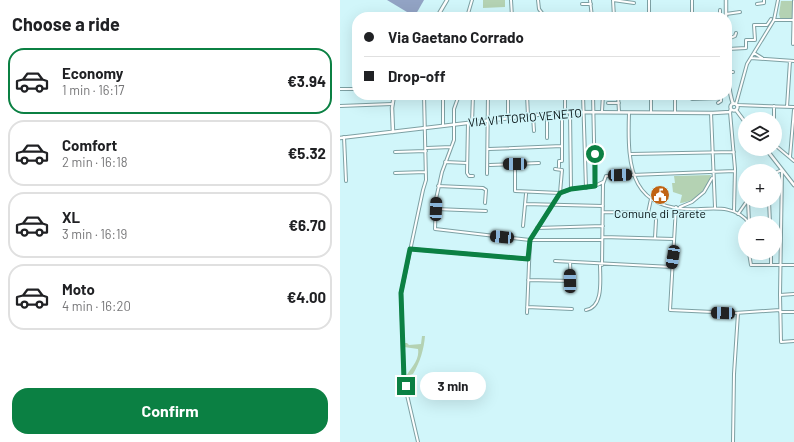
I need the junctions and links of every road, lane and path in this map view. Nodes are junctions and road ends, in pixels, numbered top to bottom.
1 (447, 0) edge
2 (472, 0) edge
3 (511, 0) edge
4 (538, 0) edge
5 (590, 0) edge
6 (613, 0) edge
7 (649, 0) edge
8 (692, 0) edge
9 (726, 0) edge
10 (764, 0) edge
11 (779, 0) edge
12 (794, 1) edge
13 (634, 3) dead end
14 (582, 4) dead end
15 (591, 4) junction
16 (649, 4) junction
17 (757, 4) dead end
18 (645, 5) dead end
19 (738, 11) dead end
20 (440, 12) edge
21 (468, 12) edge
22 (512, 12) edge
23 (542, 12) edge
24 (592, 12) edge
25 (614, 12) edge
26 (649, 12) edge
27 (692, 12) edge
28 (726, 12) edge
29 (732, 14) edge
30 (776, 14) junction
31 (771, 19) dead end
32 (774, 20) junction
33 (786, 20) junction
34 (794, 20) edge
35 (736, 33) dead end
36 (732, 37) edge
37 (794, 44) edge
38 (732, 49) edge
39 (754, 53) junction
40 (751, 58) junction
41 (773, 59) junction
42 (790, 61) junction
43 (794, 62) edge
44 (340, 89) edge
45 (352, 89) edge
46 (393, 100) edge
47 (424, 100) edge
48 (443, 100) edge
49 (457, 100) edge
50 (473, 100) edge
51 (488, 100) edge
52 (508, 100) edge
53 (527, 100) edge
54 (564, 100) edge
55 (583, 100) edge
56 (593, 100) edge
57 (603, 100) edge
58 (619, 100) edge
59 (651, 100) edge
60 (675, 100) edge
61 (721, 100) edge
62 (732, 100) edge
63 (608, 103) dead end
64 (619, 103) junction
65 (718, 103) dead end
66 (392, 104) junction
67 (735, 104) junction
68 (340, 106) edge
69 (774, 106) junction
70 (787, 106) junction
71 (794, 107) edge
72 (731, 110) junction
73 (736, 110) junction
74 (794, 110) edge
75 (563, 112) junction
76 (570, 112) junction
77 (583, 112) junction
78 (593, 112) junction
79 (602, 112) junction
80 (619, 112) junction
81 (651, 112) junction
82 (774, 112) edge
83 (629, 113) junction
84 (676, 113) junction
85 (711, 113) junction
86 (738, 113) edge
87 (547, 114) junction
88 (528, 116) junction
89 (533, 116) junction
90 (508, 119) junction
91 (489, 121) junction
92 (468, 123) junction
93 (472, 123) junction
94 (455, 125) junction
95 (443, 126) junction
96 (426, 128) junction
97 (393, 132) junction
98 (534, 132) dead end
99 (342, 137) edge
100 (547, 138) dead end
101 (562, 146) junction
102 (451, 147) junction
103 (426, 148) junction
104 (489, 149) junction
105 (782, 150) edge
106 (395, 152) dead end
107 (426, 152) junction
108 (713, 152) junction
109 (734, 152) junction
110 (631, 154) junction
111 (771, 156) edge
112 (790, 157) junction
113 (794, 161) edge
114 (445, 162) junction
115 (467, 163) junction
116 (538, 163) dead end
117 (490, 164) dead end
118 (515, 164) junction
119 (777, 164) edge
120 (559, 167) dead end
121 (555, 169) dead end
122 (782, 170) edge
123 (735, 171) junction
124 (426, 172) junction
125 (713, 172) junction
126 (395, 173) dead end
127 (487, 174) dead end
128 (634, 175) junction
129 (473, 176) dead end
130 (713, 176) junction
131 (346, 181) dead end
132 (603, 182) junction
133 (794, 185) edge
134 (438, 186) junction
135 (595, 186) junction
136 (586, 188) junction
137 (571, 189) junction
138 (560, 193) junction
139 (526, 194) dead end
140 (651, 199) junction
141 (485, 203) dead end
142 (525, 204) junction
143 (551, 206) junction
144 (603, 206) junction
145 (678, 207) junction
146 (715, 208) junction
147 (743, 208) edge
148 (781, 208) edge
149 (436, 209) junction
150 (486, 211) dead end
151 (734, 211) junction
152 (603, 212) junction
153 (738, 214) junction
154 (740, 216) edge
155 (656, 220) dead end
156 (523, 226) dead end
157 (603, 226) junction
158 (537, 228) junction
159 (603, 237) junction
160 (655, 238) junction
161 (674, 239) junction
162 (530, 240) junction
163 (602, 240) junction
164 (410, 249) junction
165 (528, 259) junction
166 (750, 260) edge
167 (771, 260) edge
168 (555, 261) dead end
169 (570, 262) junction
170 (601, 265) junction
171 (771, 265) junction
172 (780, 265) junction
173 (794, 265) edge
174 (672, 267) junction
175 (527, 280) junction
176 (570, 281) junction
177 (571, 284) dead end
178 (794, 294) edge
179 (780, 295) junction
180 (571, 306) dead end
181 (527, 307) junction
182 (586, 310) dead end
183 (780, 311) junction
184 (794, 312) edge
185 (527, 313) dead end
186 (738, 313) junction
187 (794, 341) edge
188 (418, 442) edge
189 (733, 442) edge

1 - 20 street
2 - 21 street
3 - 22 street
4 - 23 street
5 - 15 street
6 - 13 street
6 - 25 street
7 - 16 street
8 - 27 street
9 - 28 street
10 - 17 street
11 - 30 street
12 - 34 street
14 - 15 street
15 - 24 street
16 - 18 street
16 - 26 street
19 - 29 street
30 - 32 street
30 - 33 street
31 - 38 street
32 - 33 street
32 - 39 street
33 - 34 street
34 - 37 street
35 - 36 street
39 - 40 street
39 - 41 street
40 - 41 street
40 - 67 street
41 - 42 street
42 - 43 street
42 - 70 street
44 - 45 street
46 - 66 street
47 - 96 street
48 - 95 street
49 - 94 street
50 - 93 street
51 - 91 street
52 - 90 street
53 - 88 street
54 - 75 street
55 - 77 street
56 - 78 street
57 - 79 street
58 - 64 street
59 - 81 street
60 - 84 street
61 - 65 street
62 - 67 street
63 - 64 street
64 - 80 street
66 - 68 street
66 - 97 street
67 - 69 street
67 - 72 street
67 - 73 street
69 - 70 street
69 - 82 street
70 - 71 street
72 - 73 street, VIA VITTORIO VENETO
72 - 85 street, VIA VITTORIO VENETO
72 - 109 street
73 - 86 street
74 - 112 street
75 - 76 street, VIA VITTORIO VENETO
75 - 87 street, VIA VITTORIO VENETO
75 - 101 street
76 - 77 street, VIA VITTORIO VENETO
76 - 137 street
77 - 78 street, VIA VITTORIO VENETO
77 - 136 street
78 - 79 street, VIA VITTORIO VENETO
78 - 135 street
79 - 80 street, VIA VITTORIO VENETO
80 - 83 street, VIA VITTORIO VENETO
81 - 83 street, VIA VITTORIO VENETO
81 - 84 street, VIA VITTORIO VENETO
83 - 110 street
84 - 85 street, VIA VITTORIO VENETO
85 - 108 street
87 - 89 street, VIA VITTORIO VENETO
87 - 100 street
88 - 89 street, VIA VITTORIO VENETO
88 - 90 street, VIA VITTORIO VENETO
89 - 98 street
90 - 91 street, VIA VITTORIO VENETO
91 - 93 street, VIA VITTORIO VENETO
91 - 104 street
92 - 93 street, VIA VITTORIO VENETO
92 - 94 street, VIA VITTORIO VENETO
92 - 115 street
94 - 95 street, VIA VITTORIO VENETO
94 - 102 street
95 - 96 street, VIA VITTORIO VENETO
96 - 97 street, VIA VITTORIO VENETO
96 - 103 street
97 - 99 street, VIA VITTORIO VENETO
99 - 131 street
101 - 104 street
101 - 120 street
102 - 103 street
102 - 114 street
103 - 107 street
104 - 127 street
105 - 112 street
106 - 107 street
107 - 124 street
108 - 109 street
108 - 110 street
108 - 125 street
109 - 123 street
110 - 128 street
111 - 119 street
112 - 113 street
114 - 115 street
114 - 134 street
115 - 129 street
116 - 118 street
117 - 118 street
118 - 138 street
121 - 138 street
122 - 133 street
123 - 125 street
123 - 151 street
124 - 126 street
124 - 164 street
125 - 128 street
125 - 130 street
128 - 132 street
128 - 140 street
130 - 145 street
130 - 146 street
132 - 135 street
132 - 144 street
134 - 141 street
134 - 149 street
135 - 136 street
136 - 137 street
137 - 138 street
138 - 143 street
139 - 142 street
140 - 145 street
140 - 152 street
142 - 143 street
142 - 156 street
143 - 144 street
143 - 158 street
144 - 152 street
145 - 146 street
145 - 161 street
146 - 151 street
147 - 153 street
148 - 172 street
149 - 150 street
149 - 162 street
151 - 153 street
152 - 157 street
153 - 154 street
155 - 160 street
157 - 158 street
157 - 159 street
158 - 162 street
159 - 160 street
159 - 163 street
160 - 161 street
161 - 174 street
162 - 163 street
162 - 165 street
163 - 170 street
164 - 165 street
164 - 188 street
165 - 175 street
166 - 171 street
167 - 171 street
168 - 169 street
169 - 170 street
169 - 176 street
170 - 174 street
170 - 182 street
171 - 172 street
172 - 173 street
172 - 179 street
174 - 186 street
175 - 176 street
175 - 181 street
176 - 177 street
178 - 179 street
179 - 183 street
180 - 181 street
181 - 185 street
183 - 184 street
183 - 186 street
183 - 187 street
186 - 189 street

